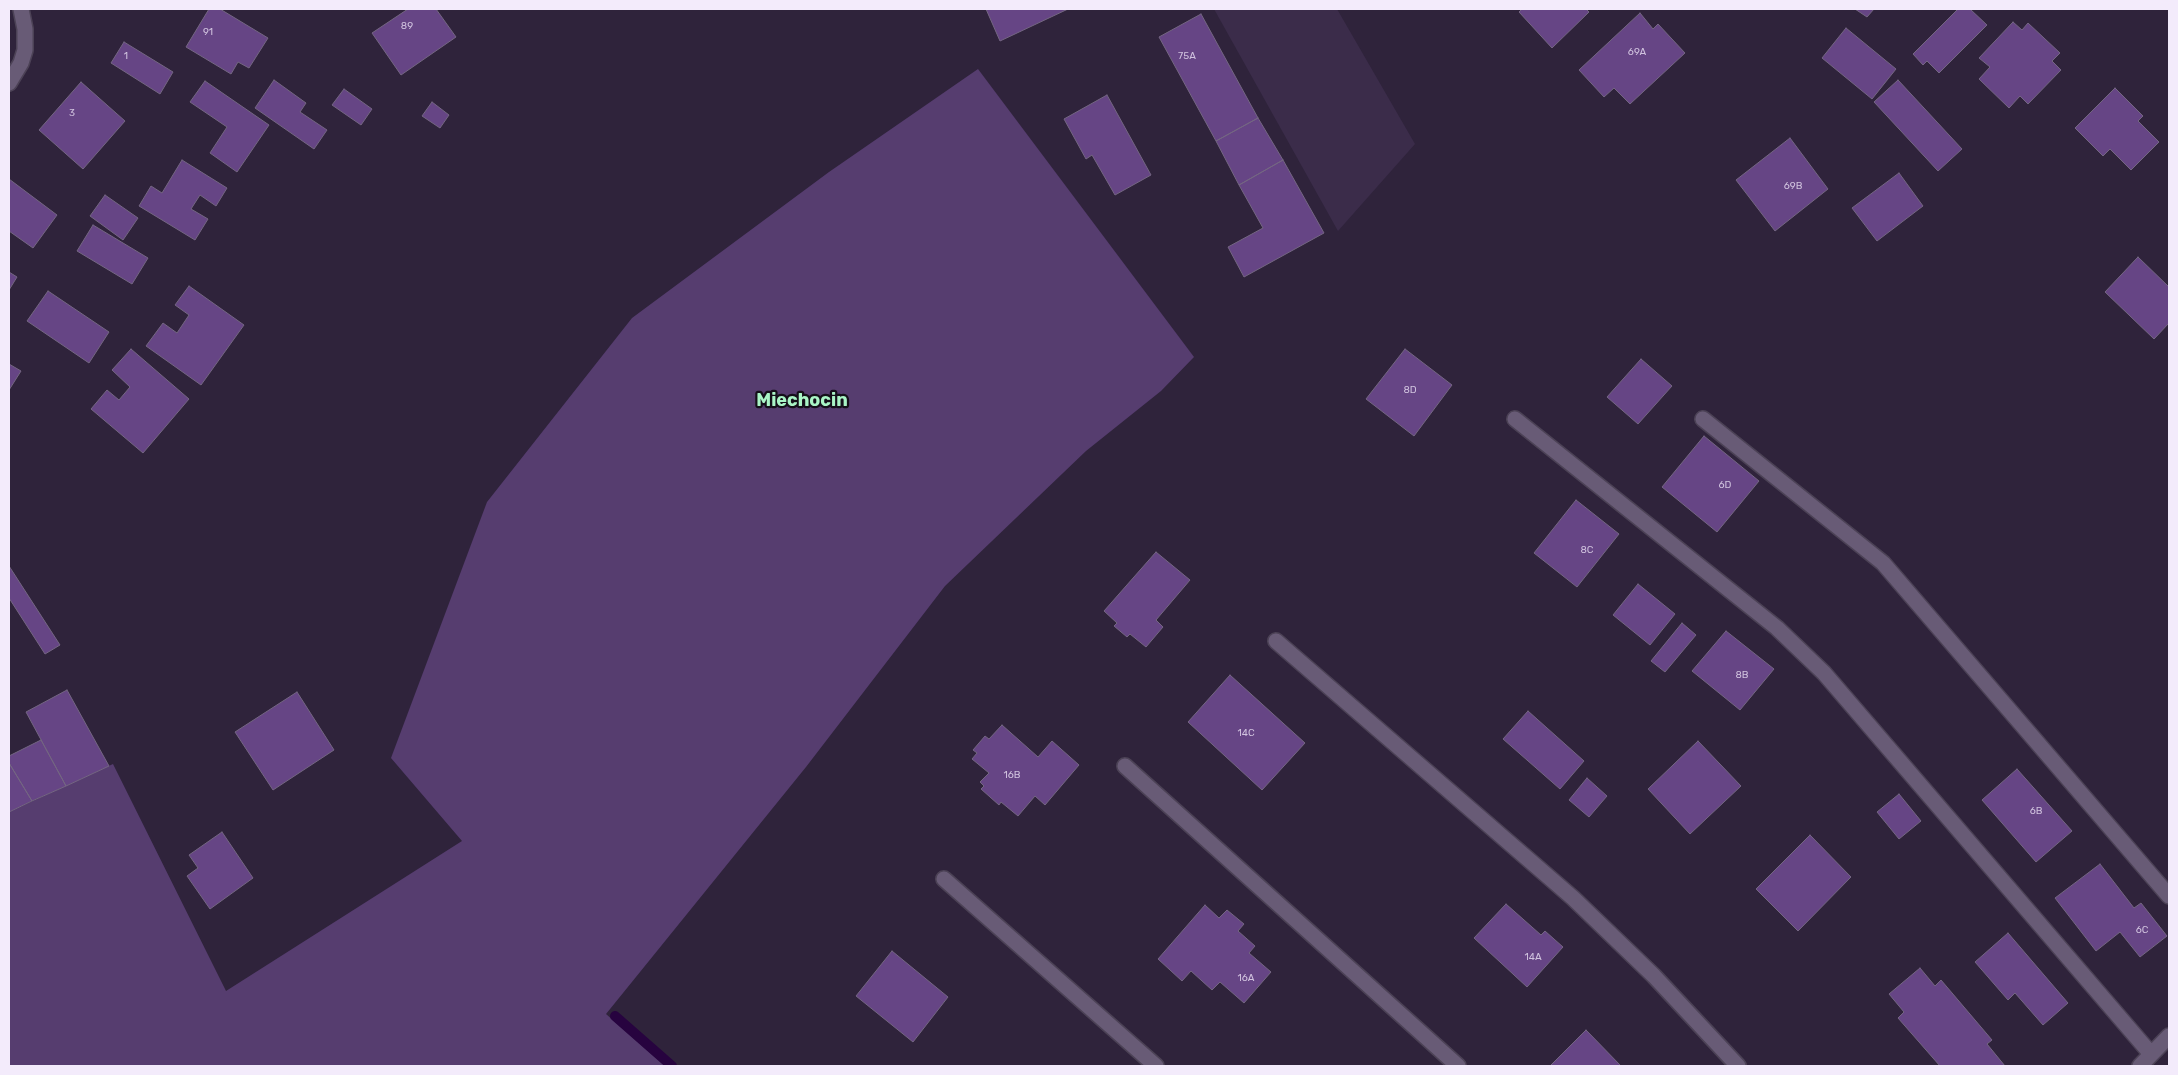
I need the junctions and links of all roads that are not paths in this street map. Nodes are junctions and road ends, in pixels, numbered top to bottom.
1 (21, 9) edge
2 (9, 83) edge
3 (1703, 419) dead end
4 (1515, 420) dead end
5 (1276, 641) dead end
6 (1125, 766) dead end
7 (944, 879) dead end
8 (2169, 896) edge
9 (2169, 1036) edge
10 (2151, 1054) junction
11 (1156, 1066) edge
12 (1458, 1066) edge
13 (1738, 1066) edge
14 (2140, 1066) edge

1 - 2 street
3 - 8 street
4 - 10 street
5 - 13 street
6 - 12 street
7 - 11 street
9 - 10 street
10 - 14 street

